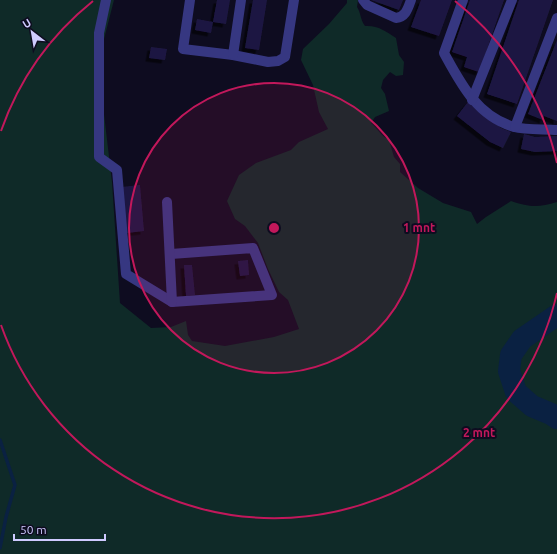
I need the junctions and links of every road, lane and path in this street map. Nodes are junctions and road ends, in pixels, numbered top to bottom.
1 (106, 0) edge
2 (190, 0) edge
3 (242, 0) edge
4 (294, 0) edge
5 (363, 0) edge
6 (411, 0) edge
7 (463, 0) edge
8 (512, 0) edge
9 (557, 18) edge
10 (233, 55) junction
11 (472, 100) junction
12 (515, 127) junction
13 (557, 130) edge
14 (167, 202) dead end
15 (171, 254) junction
16 (172, 302) junction

1 - 16 street
2 - 10 street
3 - 10 street
4 - 10 street
5 - 6 street
7 - 11 street
8 - 11 street
9 - 12 street
11 - 12 street
12 - 13 street
14 - 15 street
15 - 16 street
15 - 16 street

